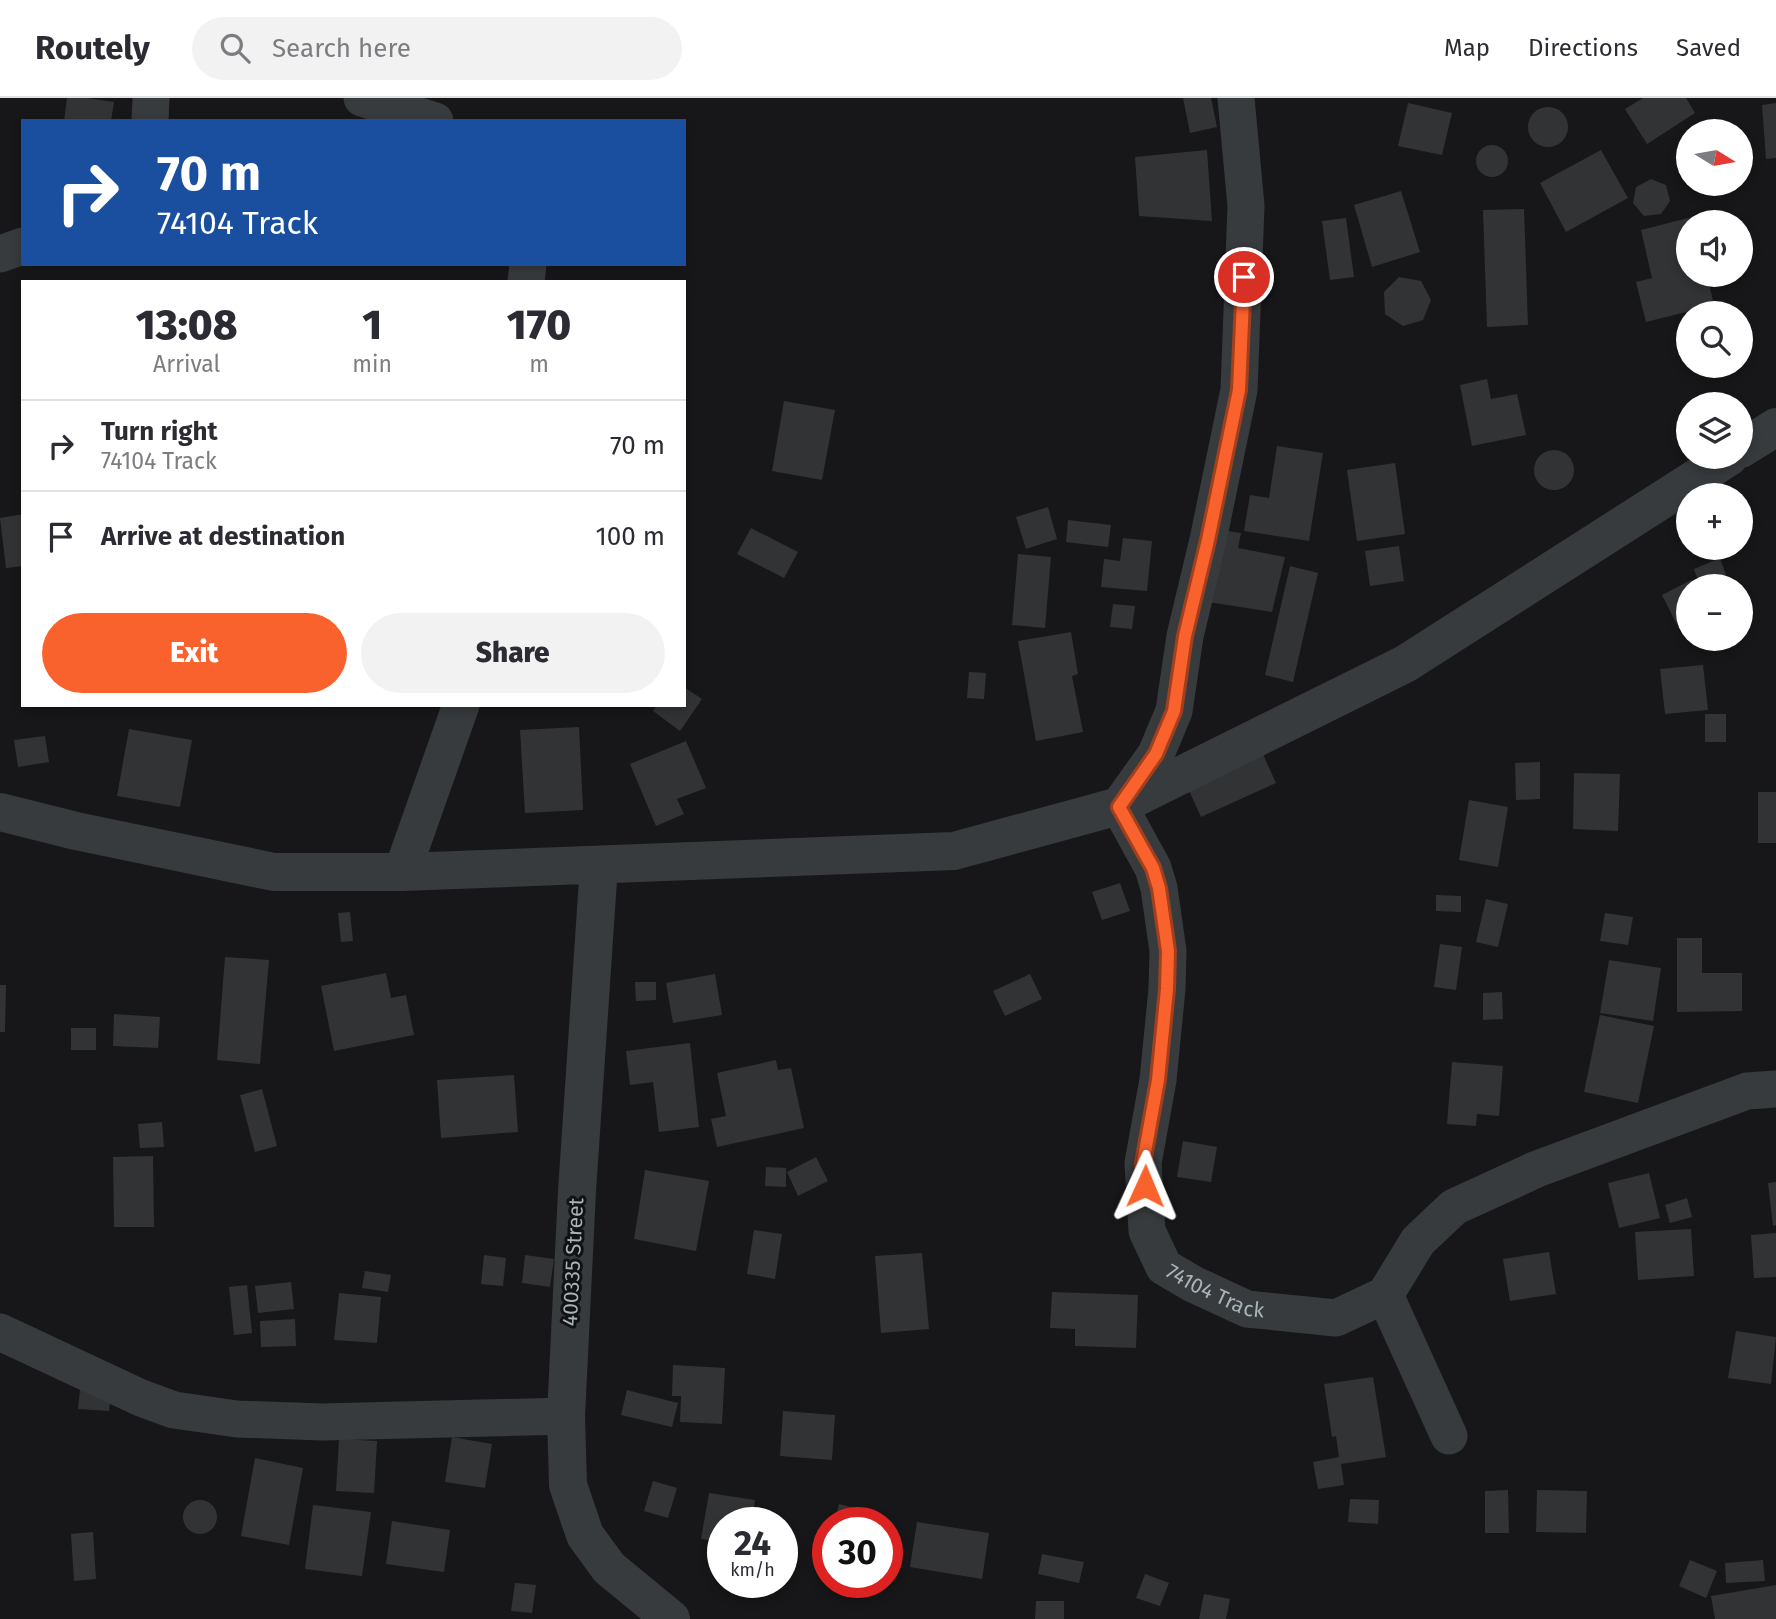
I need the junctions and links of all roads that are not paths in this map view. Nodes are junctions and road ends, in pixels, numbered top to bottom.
1 (151, 98) edge
2 (362, 98) edge
3 (1236, 98) edge
4 (150, 119) edge
5 (429, 119) edge
6 (21, 247) edge
7 (0, 254) edge
8 (1776, 427) edge
9 (1753, 441) edge
10 (1710, 469) edge
11 (460, 707) edge
12 (1119, 807) junction
13 (0, 812) edge
14 (599, 865) junction
15 (402, 872) junction
16 (1776, 1089) edge
17 (1385, 1295) junction
18 (0, 1332) edge
19 (566, 1416) junction
20 (1449, 1436) dead end
21 (671, 1619) edge

1 - 4 street
2 - 5 street
3 - 12 street
6 - 7 street
8 - 9 street
10 - 12 street
11 - 15 street
12 - 14 street
12 - 17 street, 74104 Track
13 - 15 street
14 - 15 street
14 - 19 street, 400335 Street
16 - 17 street
17 - 20 street
18 - 19 street
19 - 21 street, 400335 Street

